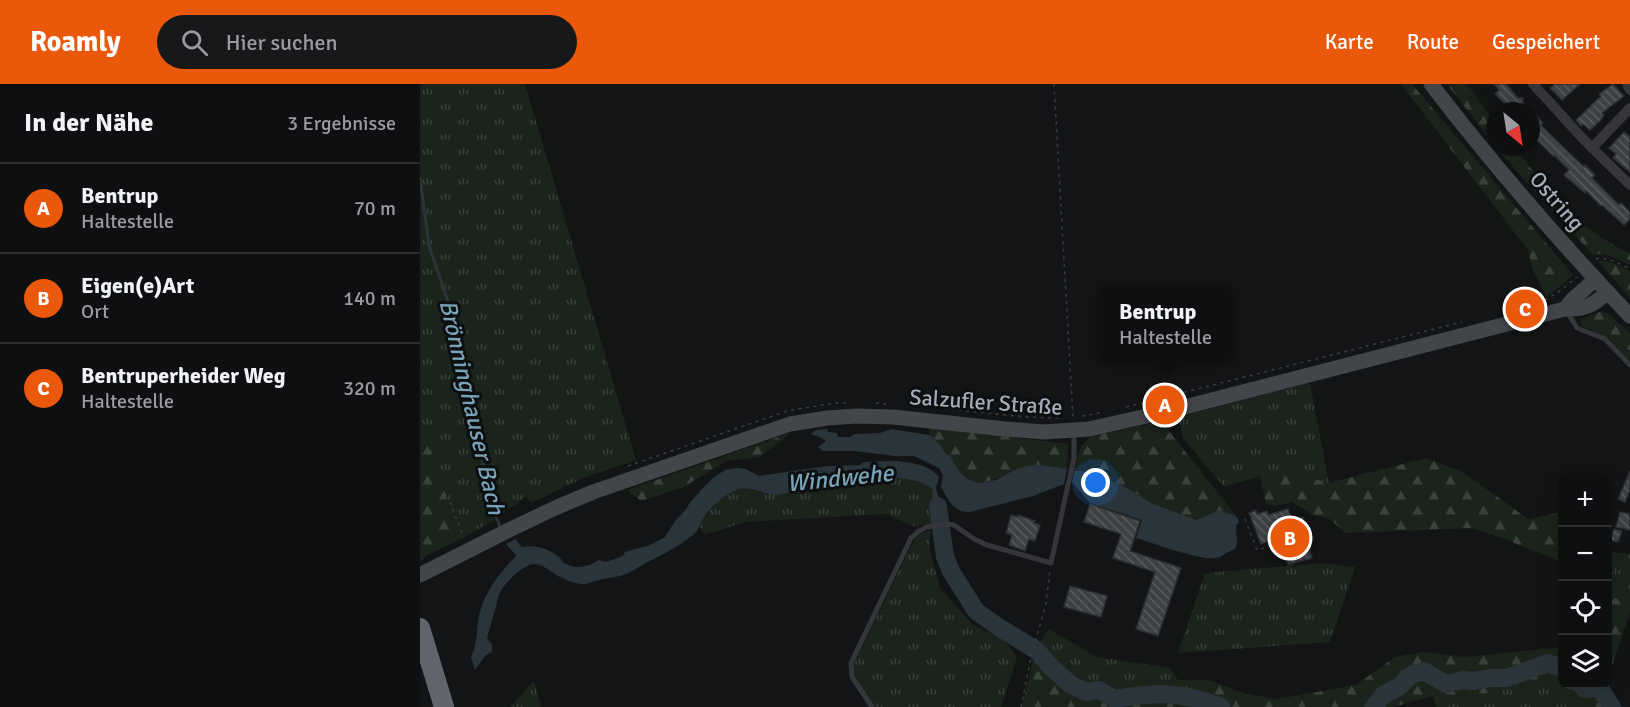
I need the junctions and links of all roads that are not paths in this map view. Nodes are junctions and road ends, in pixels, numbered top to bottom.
1 (1431, 84) edge
2 (1533, 84) edge
3 (1627, 84) edge
4 (1630, 90) edge
5 (1630, 108) edge
6 (1592, 148) junction
7 (1630, 185) edge
8 (1596, 279) junction
9 (1608, 292) junction
10 (1565, 309) junction
11 (1630, 316) edge
12 (1630, 365) edge
13 (1074, 431) junction
14 (420, 575) edge
15 (420, 628) edge
16 (444, 707) edge
17 (872, 707) edge

1 - 8 main road, Ostring
2 - 6 street
3 - 4 street
5 - 6 street
6 - 7 street
8 - 9 main road, Ostring
8 - 10 main road
9 - 10 main road, Salzufler Straße
9 - 11 main road, Ostring
10 - 12 lane
10 - 13 main road, Salzufler Straße
13 - 14 main road, Salzufler Straße
13 - 17 lane
15 - 16 highway

